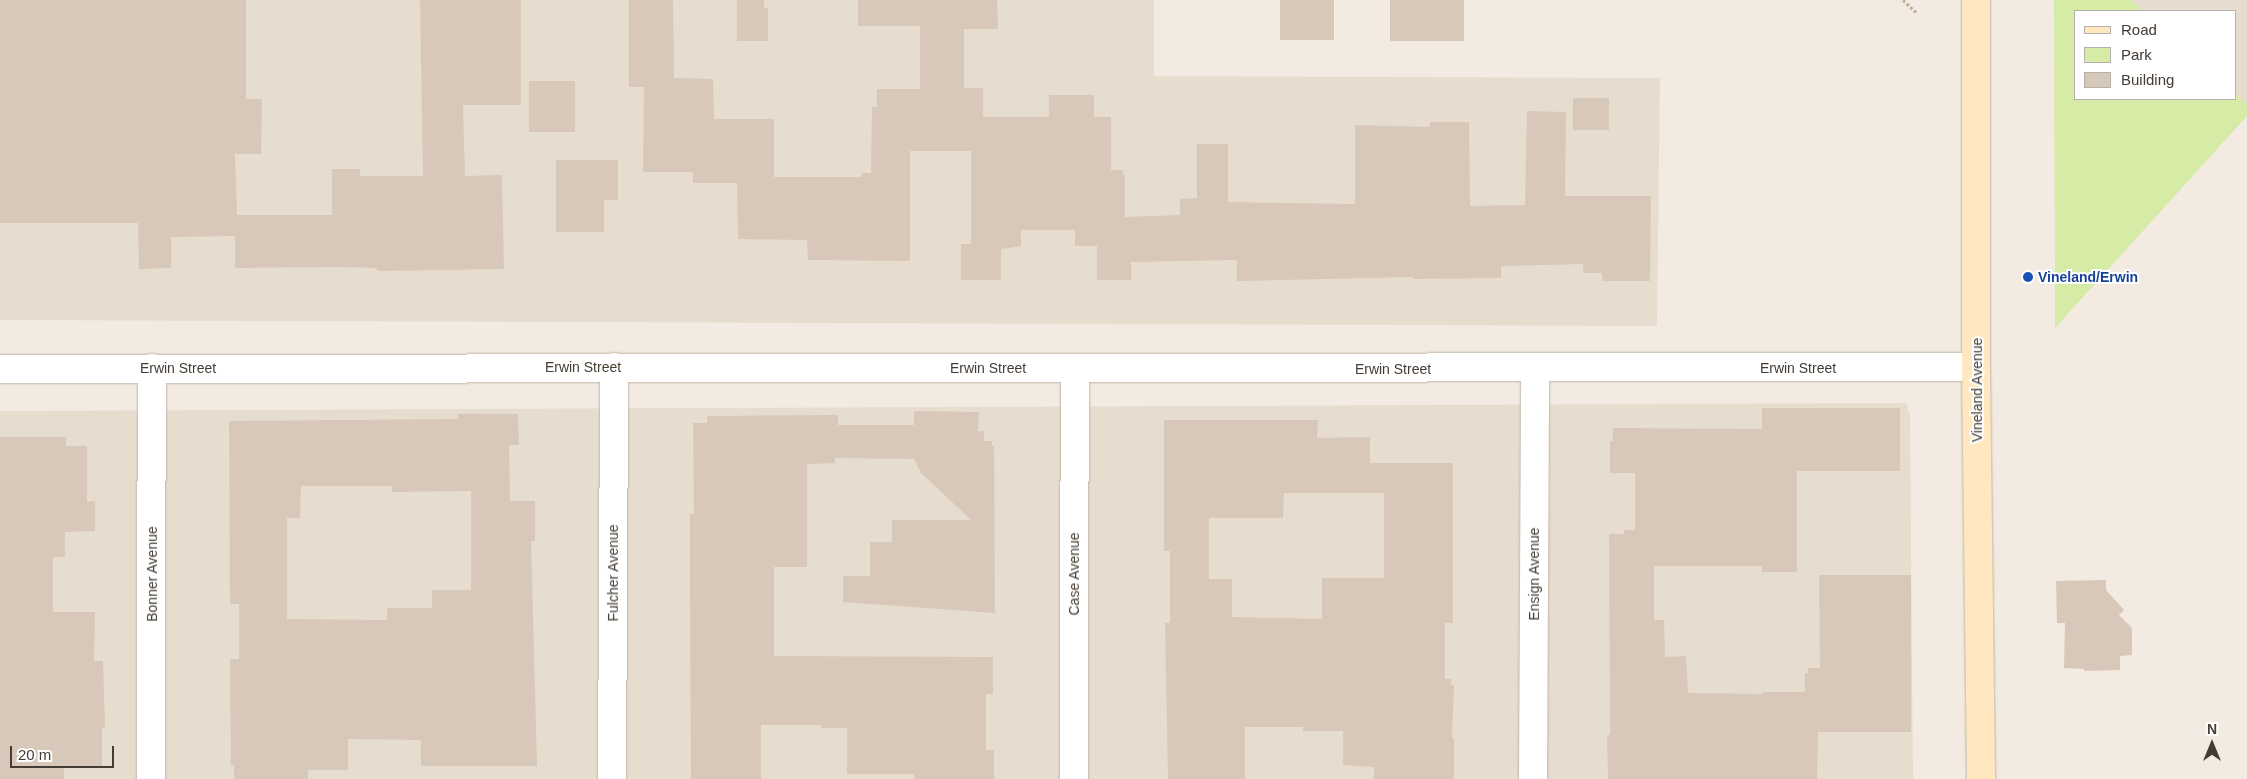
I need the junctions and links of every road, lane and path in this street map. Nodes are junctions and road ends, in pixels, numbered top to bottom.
1 (1904, 0) edge
2 (1976, 0) edge
3 (1917, 13) dead end
4 (614, 367) junction
5 (1976, 367) junction
6 (0, 368) edge
7 (152, 368) junction
8 (1075, 368) junction
9 (1535, 369) junction
10 (151, 779) edge
11 (612, 779) edge
12 (1074, 779) edge
13 (1533, 779) edge
14 (1981, 779) edge

1 - 3 path
2 - 5 main road, Vineland Avenue
4 - 7 street, Erwin Street
4 - 8 street, Erwin Street
4 - 11 street, Fulcher Avenue
5 - 9 street, Erwin Street
5 - 14 main road, Vineland Avenue
6 - 7 street, Erwin Street
7 - 10 street, Bonner Avenue
8 - 9 street, Erwin Street
8 - 12 street, Case Avenue
9 - 13 street, Ensign Avenue

